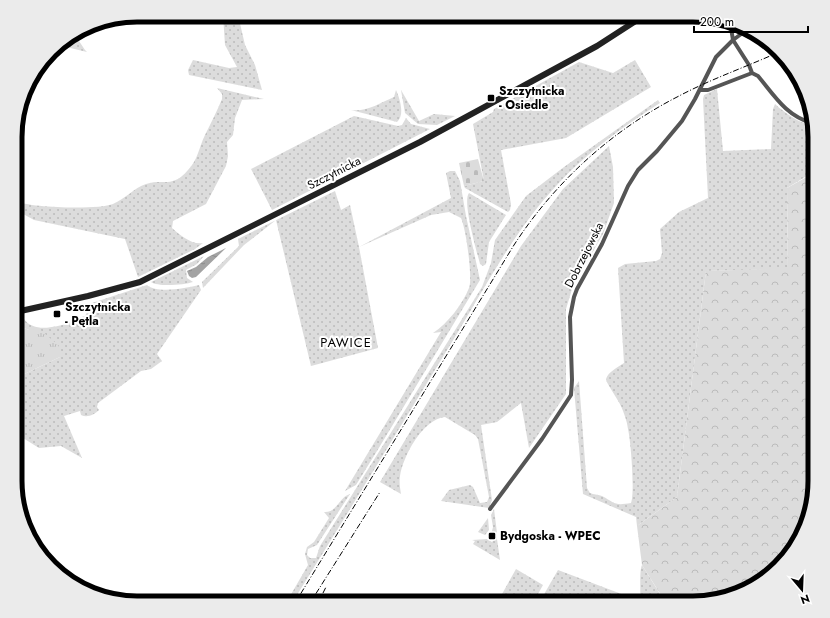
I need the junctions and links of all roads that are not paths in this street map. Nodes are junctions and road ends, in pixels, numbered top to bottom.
1 (634, 22) edge
2 (731, 28) edge
3 (742, 33) edge
4 (733, 40) junction
5 (752, 73) junction
6 (700, 90) junction
7 (807, 121) edge
8 (22, 311) edge
9 (490, 509) dead end

1 - 8 street, Szczytnicka
2 - 4 street
3 - 4 street, Dobrzejowska
4 - 5 street
4 - 6 street, Dobrzejowska
5 - 6 street
5 - 7 street
6 - 9 street, Dobrzejowska

